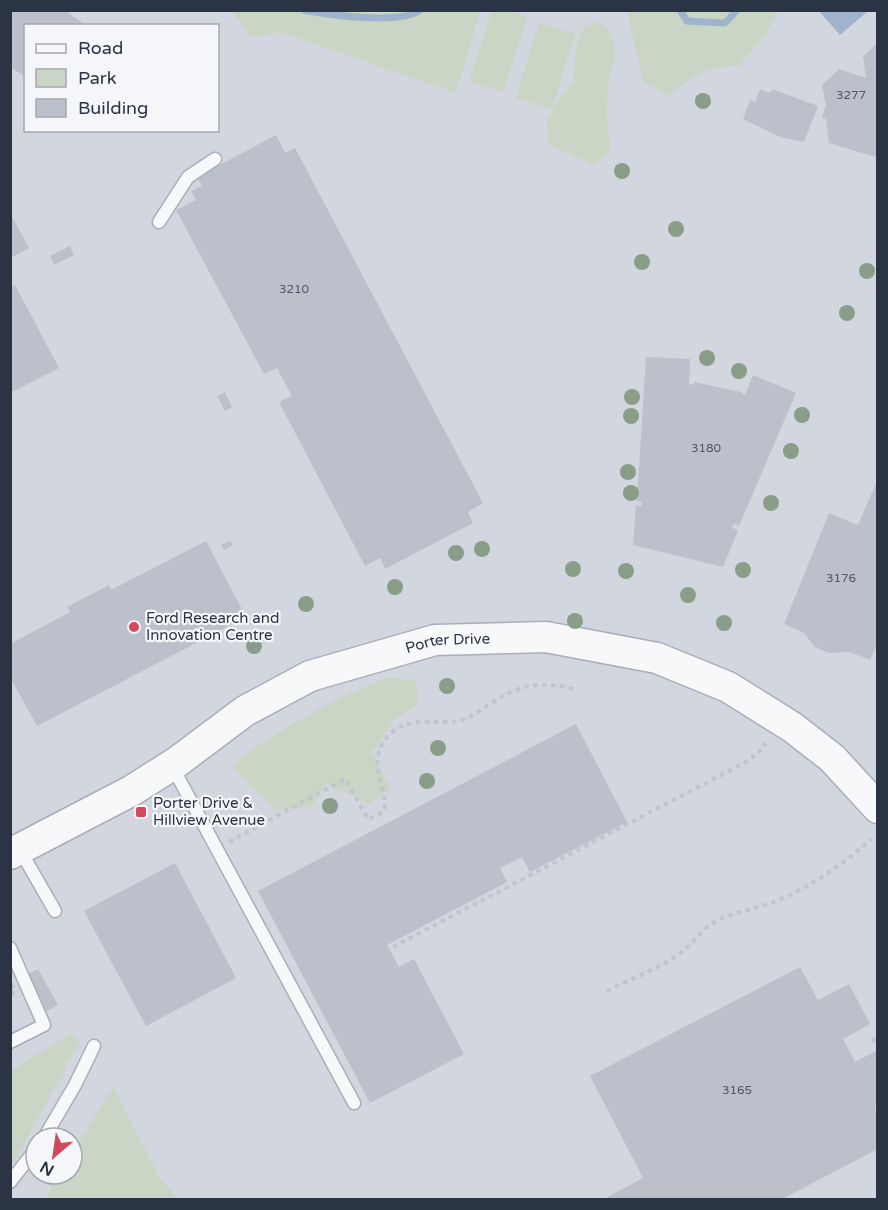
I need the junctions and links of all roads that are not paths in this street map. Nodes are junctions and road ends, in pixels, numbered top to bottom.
1 (215, 159) dead end
2 (159, 222) dead end
3 (171, 765) junction
4 (878, 808) edge
5 (13, 846) edge
6 (56, 911) dead end
7 (10, 948) edge
8 (10, 1042) edge
9 (94, 1046) dead end
10 (354, 1103) dead end
11 (51, 1126) edge
12 (24, 1164) edge
13 (10, 1182) edge

1 - 2 lane
3 - 4 street, Porter Drive
3 - 5 street, Porter Drive
3 - 10 lane
5 - 6 lane
7 - 8 lane
9 - 11 lane
12 - 13 lane

